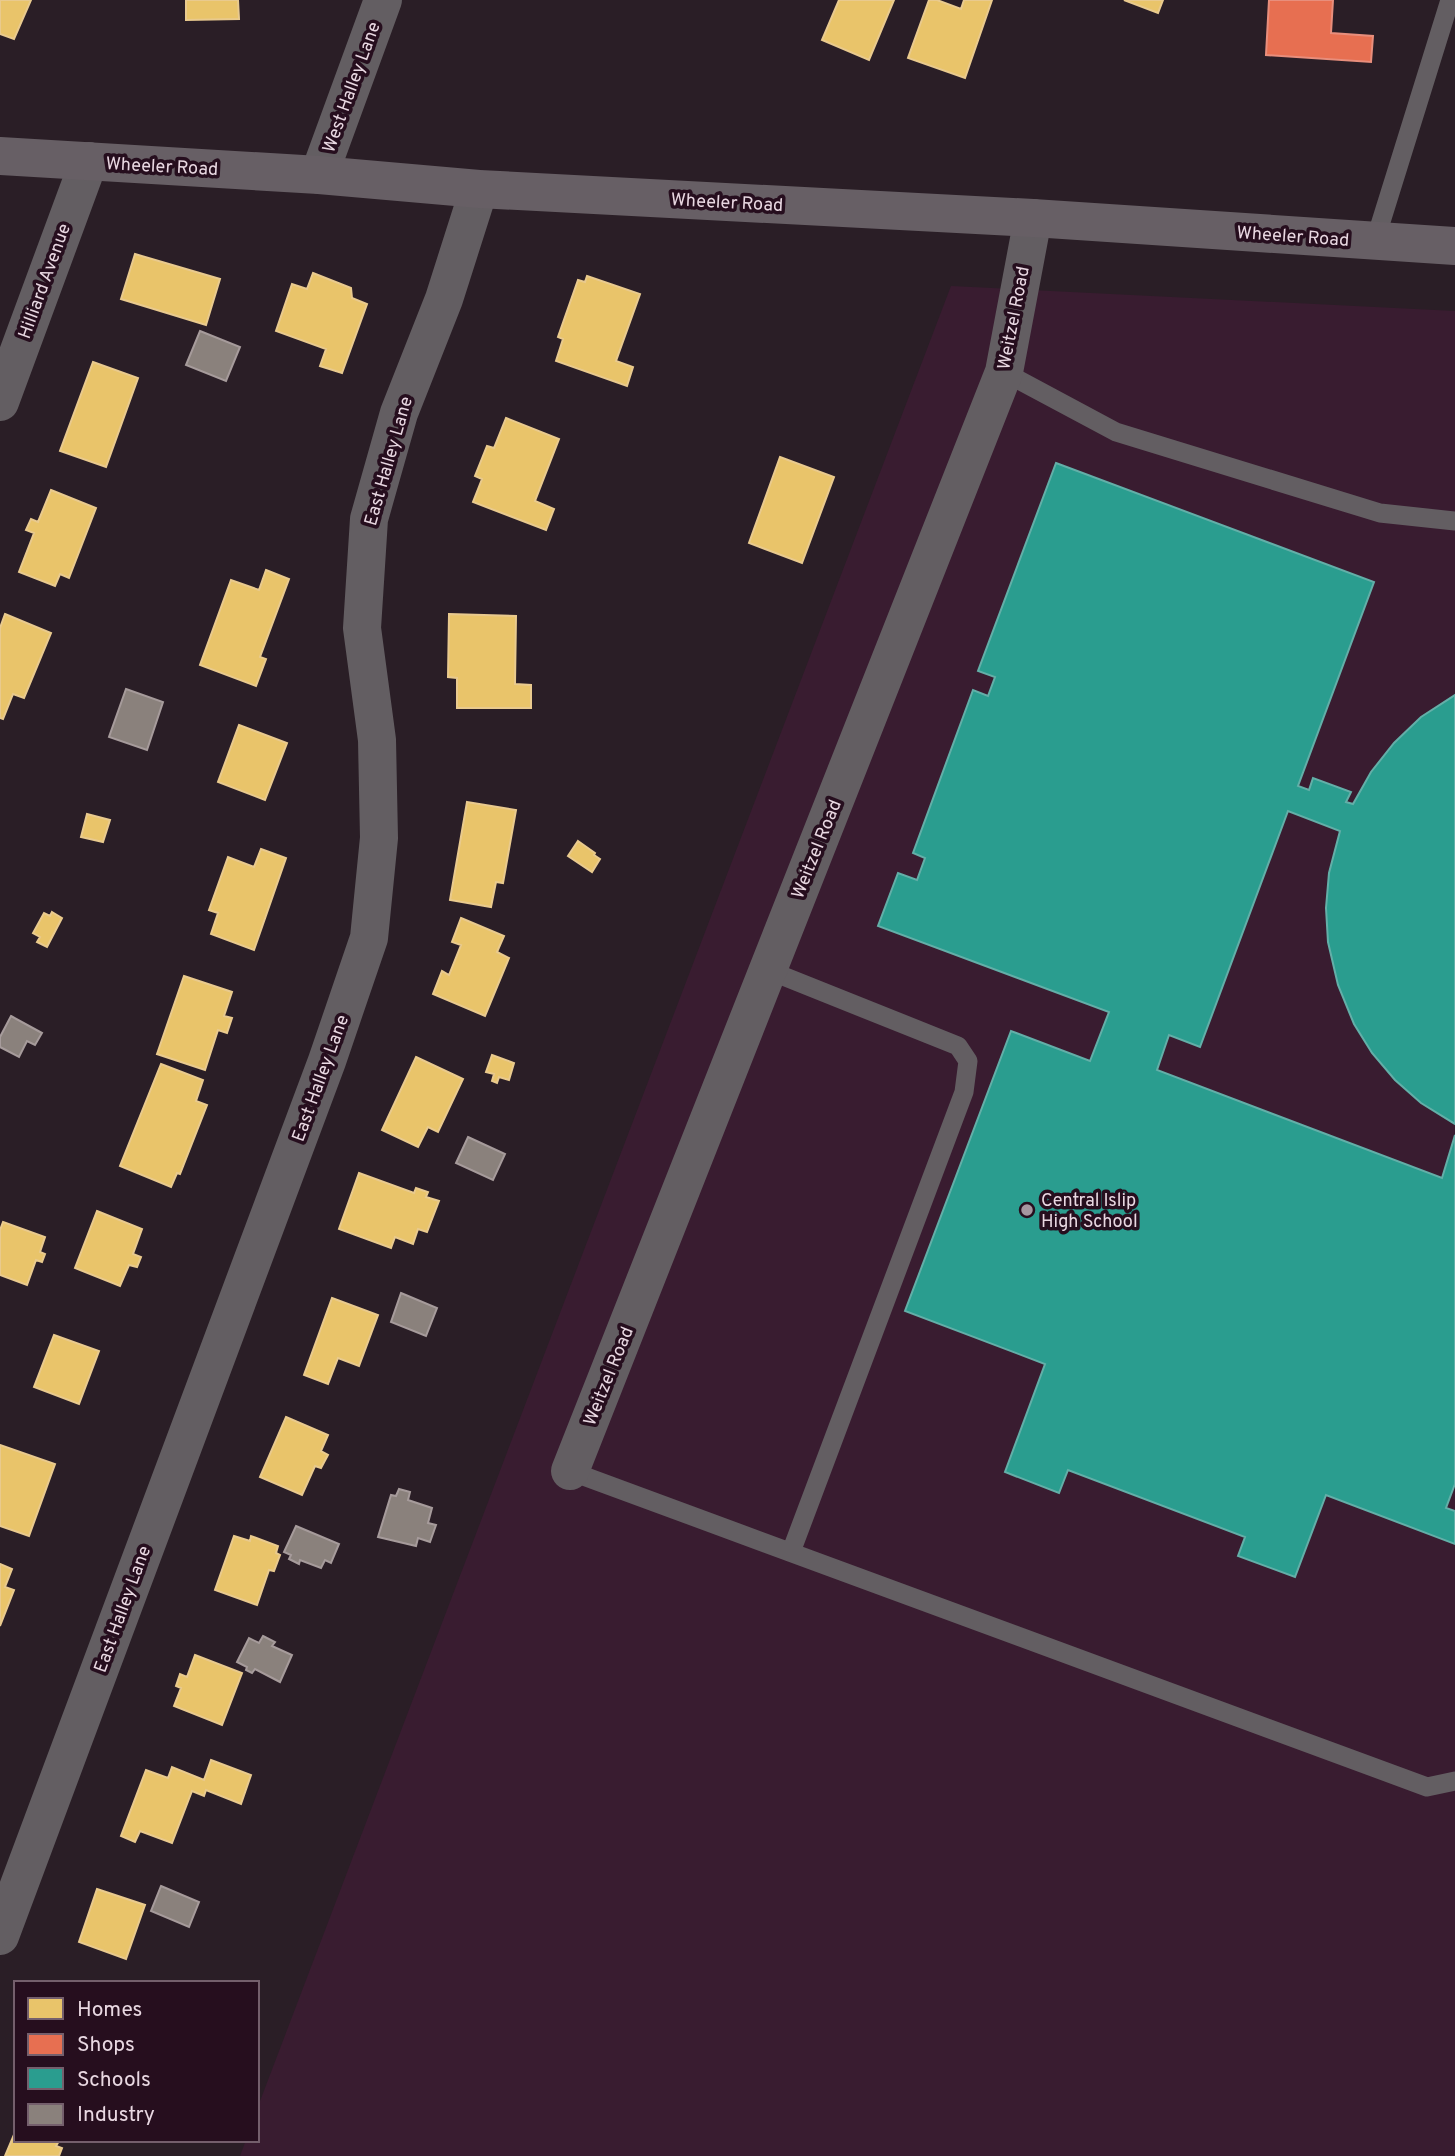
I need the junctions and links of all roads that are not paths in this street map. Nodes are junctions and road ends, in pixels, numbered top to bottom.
1 (383, 0) edge
2 (1450, 0) edge
3 (0, 156) edge
4 (89, 161) junction
5 (319, 175) junction
6 (479, 189) junction
7 (1033, 218) junction
8 (1376, 241) junction
9 (1455, 246) edge
10 (1004, 372) junction
11 (0, 402) edge
12 (1455, 521) edge
13 (768, 970) junction
14 (570, 1471) joint
15 (791, 1552) junction
16 (1455, 1781) edge
17 (0, 1936) edge

1 - 5 street, West Halley Lane
2 - 8 lane
3 - 4 main road, Wheeler Road
4 - 5 main road, Wheeler Road
4 - 11 street, Hilliard Avenue
5 - 6 main road, Wheeler Road
6 - 7 main road, Wheeler Road
6 - 17 street, East Halley Lane
7 - 8 main road, Wheeler Road
7 - 10 street, Weitzel Road
8 - 9 main road, Wheeler Road
10 - 12 lane
10 - 13 street, Weitzel Road
13 - 14 street, Weitzel Road
13 - 15 lane
14 - 15 lane
15 - 16 lane

